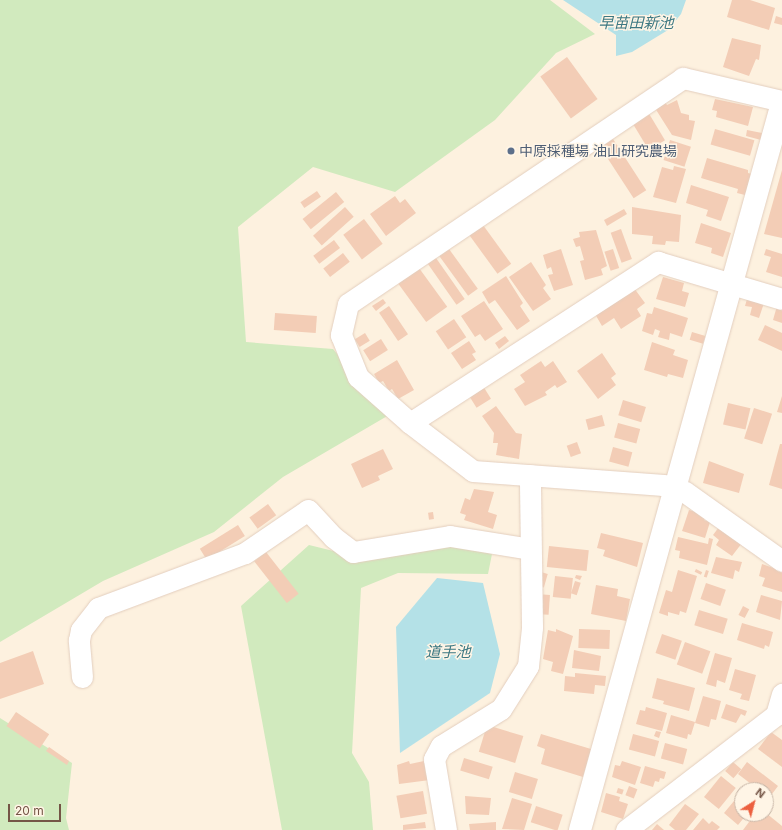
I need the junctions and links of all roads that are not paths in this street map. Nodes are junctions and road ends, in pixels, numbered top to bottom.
1 (782, 102) edge
2 (732, 285) junction
3 (782, 299) edge
4 (410, 423) junction
5 (530, 475) junction
6 (674, 489) junction
7 (530, 549) junction
8 (782, 561) edge
9 (82, 677) dead end
10 (782, 694) edge
11 (779, 717) edge
12 (446, 830) edge
13 (580, 830) edge
14 (626, 830) edge

1 - 2 street
1 - 4 street
2 - 3 street
2 - 4 street
2 - 6 street
4 - 5 street
5 - 6 street
5 - 7 street
6 - 8 street
6 - 13 street
7 - 9 street
7 - 12 street
10 - 11 street
11 - 14 street

